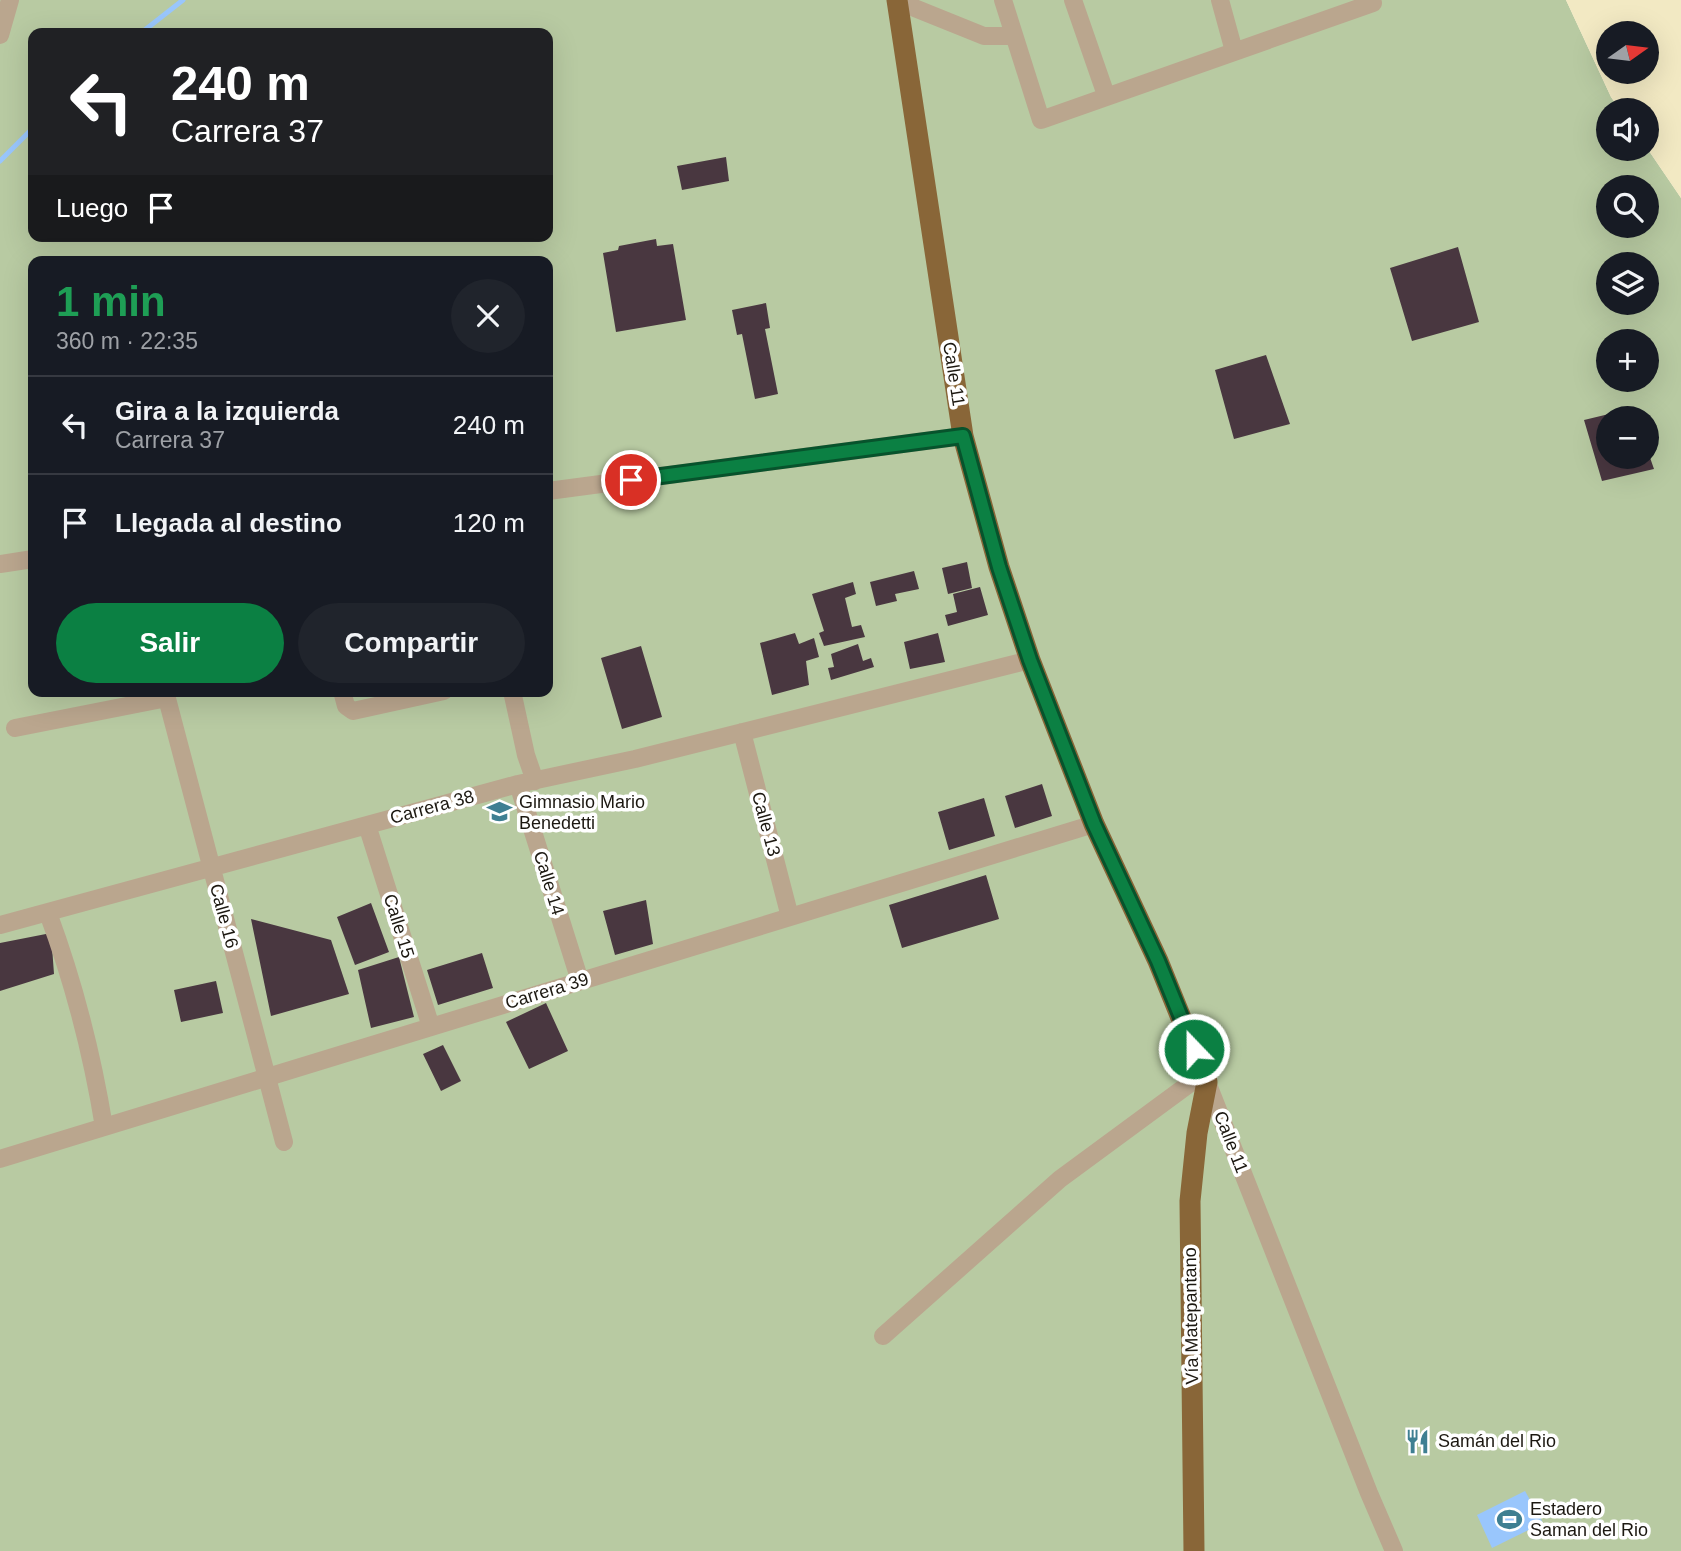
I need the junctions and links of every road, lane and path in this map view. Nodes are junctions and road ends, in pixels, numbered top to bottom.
1 (10, 0) edge
2 (897, 0) edge
3 (1003, 0) edge
4 (1073, 0) edge
5 (1220, 0) edge
6 (1372, 0) edge
7 (0, 35) edge
8 (1014, 36) junction
9 (1234, 51) junction
10 (1106, 95) junction
11 (963, 436) junction
12 (553, 490) edge
13 (28, 560) edge
14 (0, 564) edge
15 (1030, 660) junction
16 (157, 697) edge
17 (167, 697) edge
18 (344, 697) edge
19 (417, 697) edge
20 (513, 697) edge
21 (15, 728) dead end
22 (743, 732) junction
23 (526, 783) junction
24 (1094, 824) junction
25 (367, 825) junction
26 (212, 869) junction
27 (48, 913) junction
28 (790, 917) junction
29 (0, 925) edge
30 (580, 981) junction
31 (431, 1027) junction
32 (1206, 1077) junction
33 (267, 1078) junction
34 (104, 1127) junction
35 (284, 1142) dead end
36 (0, 1159) edge
37 (883, 1336) dead end
38 (1194, 1551) edge
39 (1394, 1551) edge

1 - 7 street
2 - 8 street
2 - 11 main road, Calle 11
3 - 8 street
4 - 10 street
5 - 9 street
6 - 9 street
8 - 10 street
9 - 10 street
11 - 12 street
11 - 15 main road, Calle 11
13 - 14 street
15 - 22 street, Carrera 38
15 - 24 main road, Calle 11
16 - 21 street
17 - 26 street, Calle 16
18 - 19 street
20 - 23 street, Calle 14
22 - 23 street, Carrera 38
22 - 28 street, Calle 13
23 - 25 street, Carrera 38
23 - 30 street, Calle 14
24 - 28 street, Carrera 39
24 - 32 main road, Calle 11
25 - 26 street, Carrera 38
25 - 31 street, Calle 15
26 - 27 street, Carrera 38
26 - 33 street, Calle 16
27 - 29 street, Carrera 38
27 - 34 street
28 - 30 street, Carrera 39
30 - 31 street, Carrera 39
31 - 33 street, Carrera 39
32 - 37 street
32 - 38 main road, Vía Matepantano
32 - 39 street, Calle 11
33 - 34 street, Carrera 39
33 - 35 street, Calle 16
34 - 36 street, Carrera 39

